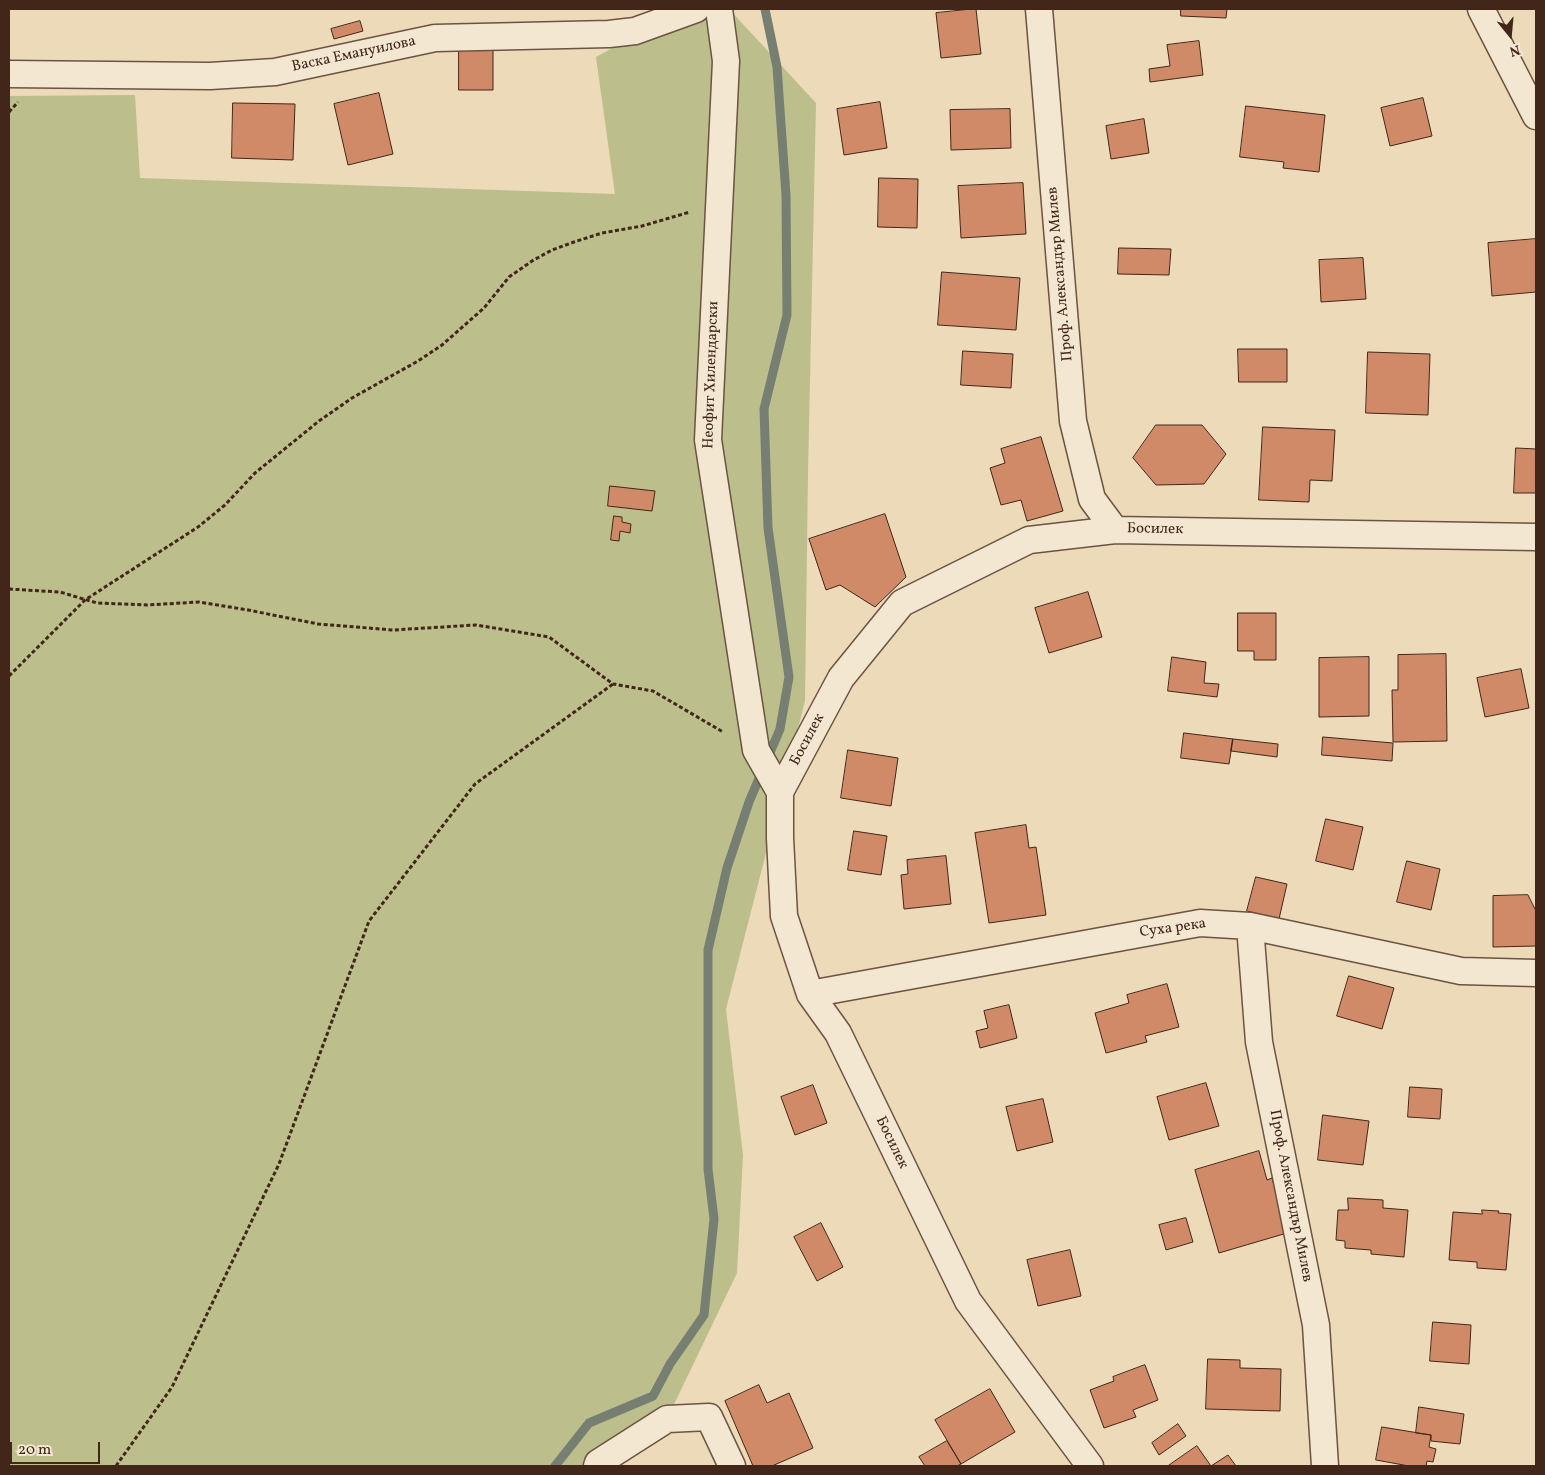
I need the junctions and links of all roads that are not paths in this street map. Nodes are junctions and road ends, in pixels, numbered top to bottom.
1 (696, 9) edge
2 (719, 9) edge
3 (1039, 9) edge
4 (1481, 9) edge
5 (9, 74) edge
6 (1536, 116) edge
7 (1115, 530) junction
8 (1536, 537) edge
9 (780, 792) junction
10 (1250, 926) junction
11 (1536, 974) edge
12 (810, 994) junction
13 (597, 1466) edge
14 (732, 1466) edge
15 (1090, 1466) edge
16 (1325, 1466) edge

1 - 5 street, Васка Емануилова
2 - 9 street, Неофит Хилендарски
3 - 7 street, Проф. Александър Милев
4 - 6 street
7 - 8 street, Босилек
7 - 9 street, Босилек
9 - 12 street, Босилек
10 - 11 street, Суха река
10 - 12 street, Суха река
10 - 16 street, Проф. Александър Милев
12 - 15 street, Босилек
13 - 14 street

